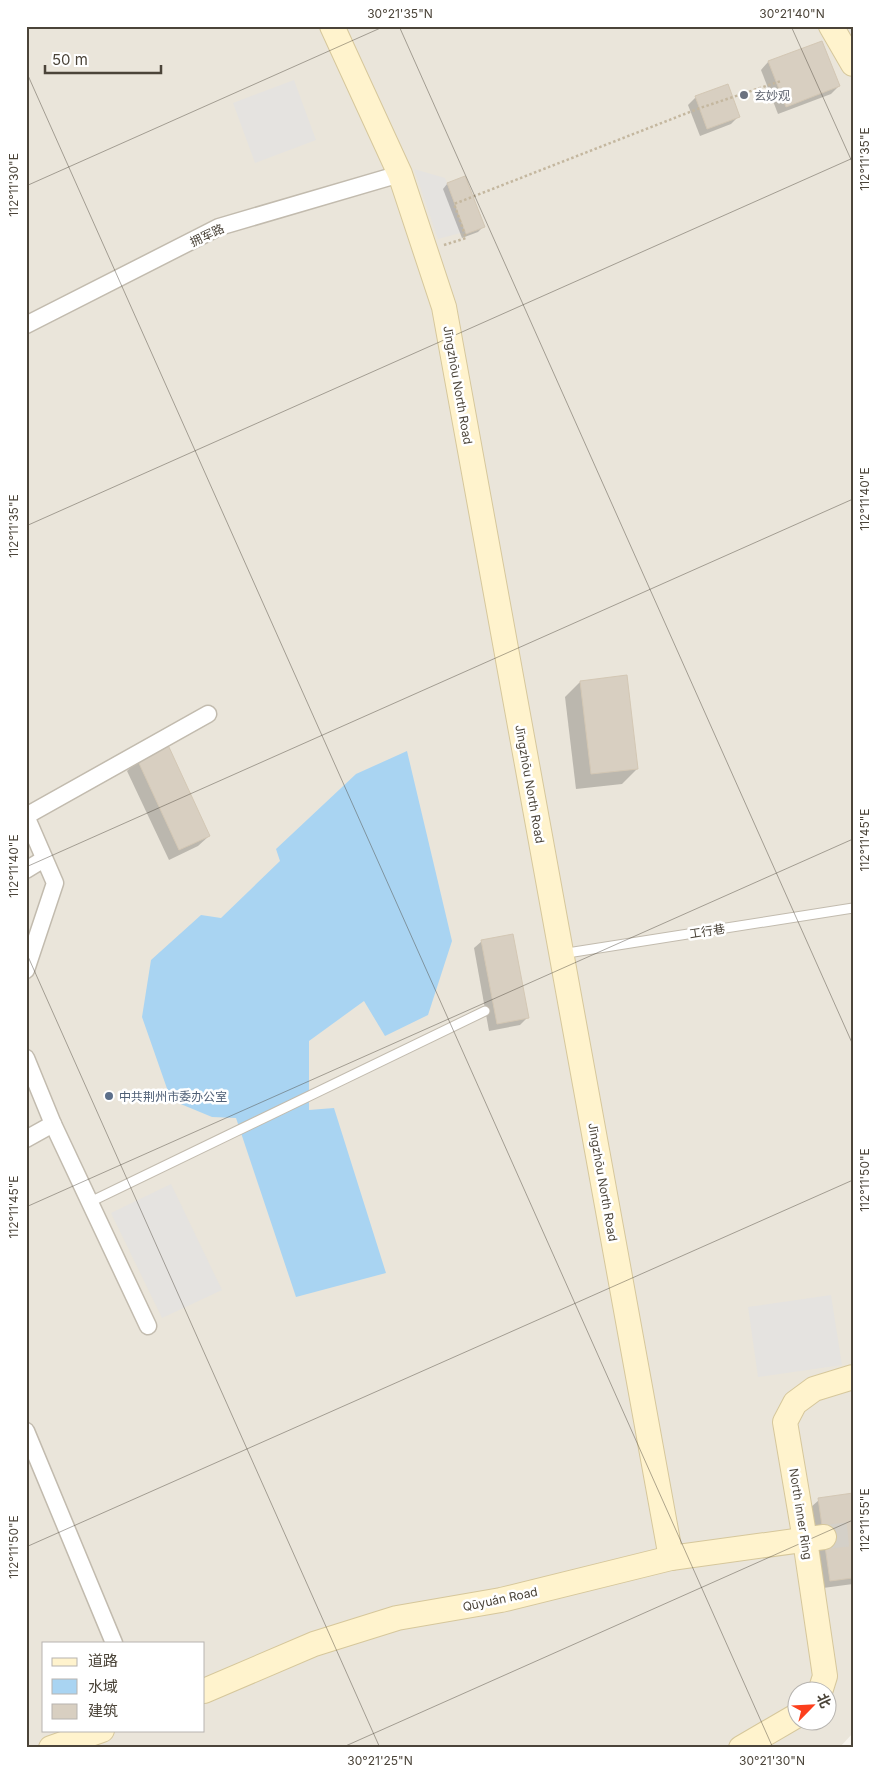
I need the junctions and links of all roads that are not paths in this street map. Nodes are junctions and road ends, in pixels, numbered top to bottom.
1 (332, 26) edge
2 (831, 26) edge
3 (853, 64) edge
4 (400, 174) junction
5 (26, 325) edge
6 (208, 714) dead end
7 (44, 859) junction
8 (26, 870) edge
9 (853, 908) edge
10 (561, 954) junction
11 (26, 970) edge
12 (485, 1011) dead end
13 (26, 1058) edge
14 (53, 1124) junction
15 (26, 1140) edge
16 (90, 1202) junction
17 (148, 1326) dead end
18 (853, 1377) edge
19 (26, 1431) edge
20 (815, 1538) junction
21 (671, 1558) junction
22 (114, 1642) edge
23 (823, 1682) edge
24 (205, 1691) edge
25 (786, 1722) edge
26 (96, 1732) edge
27 (51, 1748) edge
28 (741, 1748) edge

1 - 4 street, Jīngzhōu North Road
2 - 3 street
4 - 5 street, 拥军路
4 - 10 street, Jīngzhōu North Road
6 - 7 street
7 - 8 street
7 - 11 street
9 - 10 lane, 工行巷
10 - 21 street, Jīngzhōu North Road
12 - 16 lane
13 - 14 street
14 - 15 street
14 - 16 street
16 - 17 street
18 - 20 street, North inner Ring
19 - 22 street
20 - 21 street, Qūyuán Road
20 - 23 street, North inner Ring
21 - 24 street, Qūyuán Road
25 - 28 street
26 - 27 street

